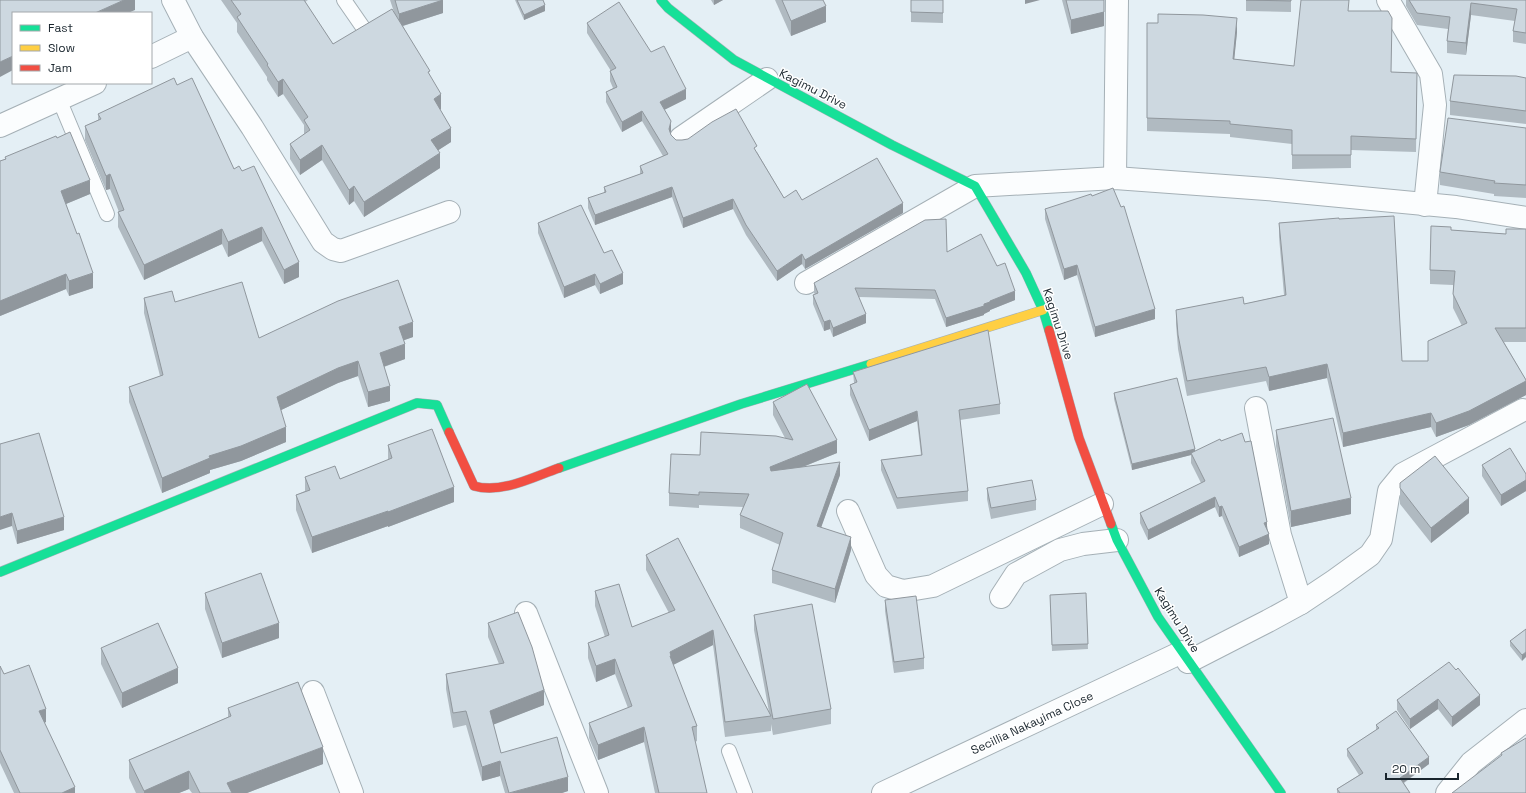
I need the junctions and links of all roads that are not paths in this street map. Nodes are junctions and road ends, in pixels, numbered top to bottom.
1 (173, 0) edge
2 (344, 0) edge
3 (661, 0) edge
4 (1117, 0) edge
5 (1388, 0) edge
6 (362, 26) edge
7 (192, 37) junction
8 (152, 57) edge
9 (767, 79) junction
10 (92, 84) edge
11 (59, 99) junction
12 (0, 126) edge
13 (681, 138) edge
14 (1115, 178) junction
15 (974, 186) junction
16 (1424, 205) junction
17 (449, 212) dead end
18 (107, 214) dead end
19 (1526, 218) edge
20 (806, 283) dead end
21 (1043, 310) junction
22 (1256, 408) dead end
23 (1523, 410) dead end
24 (1102, 504) junction
25 (848, 511) dead end
26 (1117, 540) junction
27 (0, 572) edge
28 (1001, 597) dead end
29 (1301, 603) junction
30 (526, 613) dead end
31 (1185, 657) junction
32 (313, 692) dead end
33 (1526, 720) edge
34 (729, 751) dead end
35 (352, 793) edge
36 (597, 793) edge
37 (745, 793) edge
38 (883, 793) edge
39 (1281, 793) edge
40 (1448, 793) edge

1 - 7 street
2 - 6 lane
3 - 9 street, Kagimu Drive
4 - 14 street
5 - 16 street
7 - 8 street
7 - 17 street
9 - 13 street
9 - 15 street, Kagimu Drive
10 - 11 street
11 - 12 street
11 - 18 lane
14 - 15 street
14 - 16 street
15 - 20 street
15 - 21 street, Kagimu Drive
16 - 19 street
21 - 24 street, Kagimu Drive
21 - 27 street
22 - 29 street
23 - 29 street, Secillia Nakayima Close
24 - 25 street
24 - 26 street, Kagimu Drive
26 - 28 street
26 - 31 street, Kagimu Drive
29 - 31 street, Secillia Nakayima Close
30 - 36 street
31 - 38 street, Secillia Nakayima Close
31 - 39 street, Kagimu Drive
32 - 35 street
33 - 40 street
34 - 37 lane

